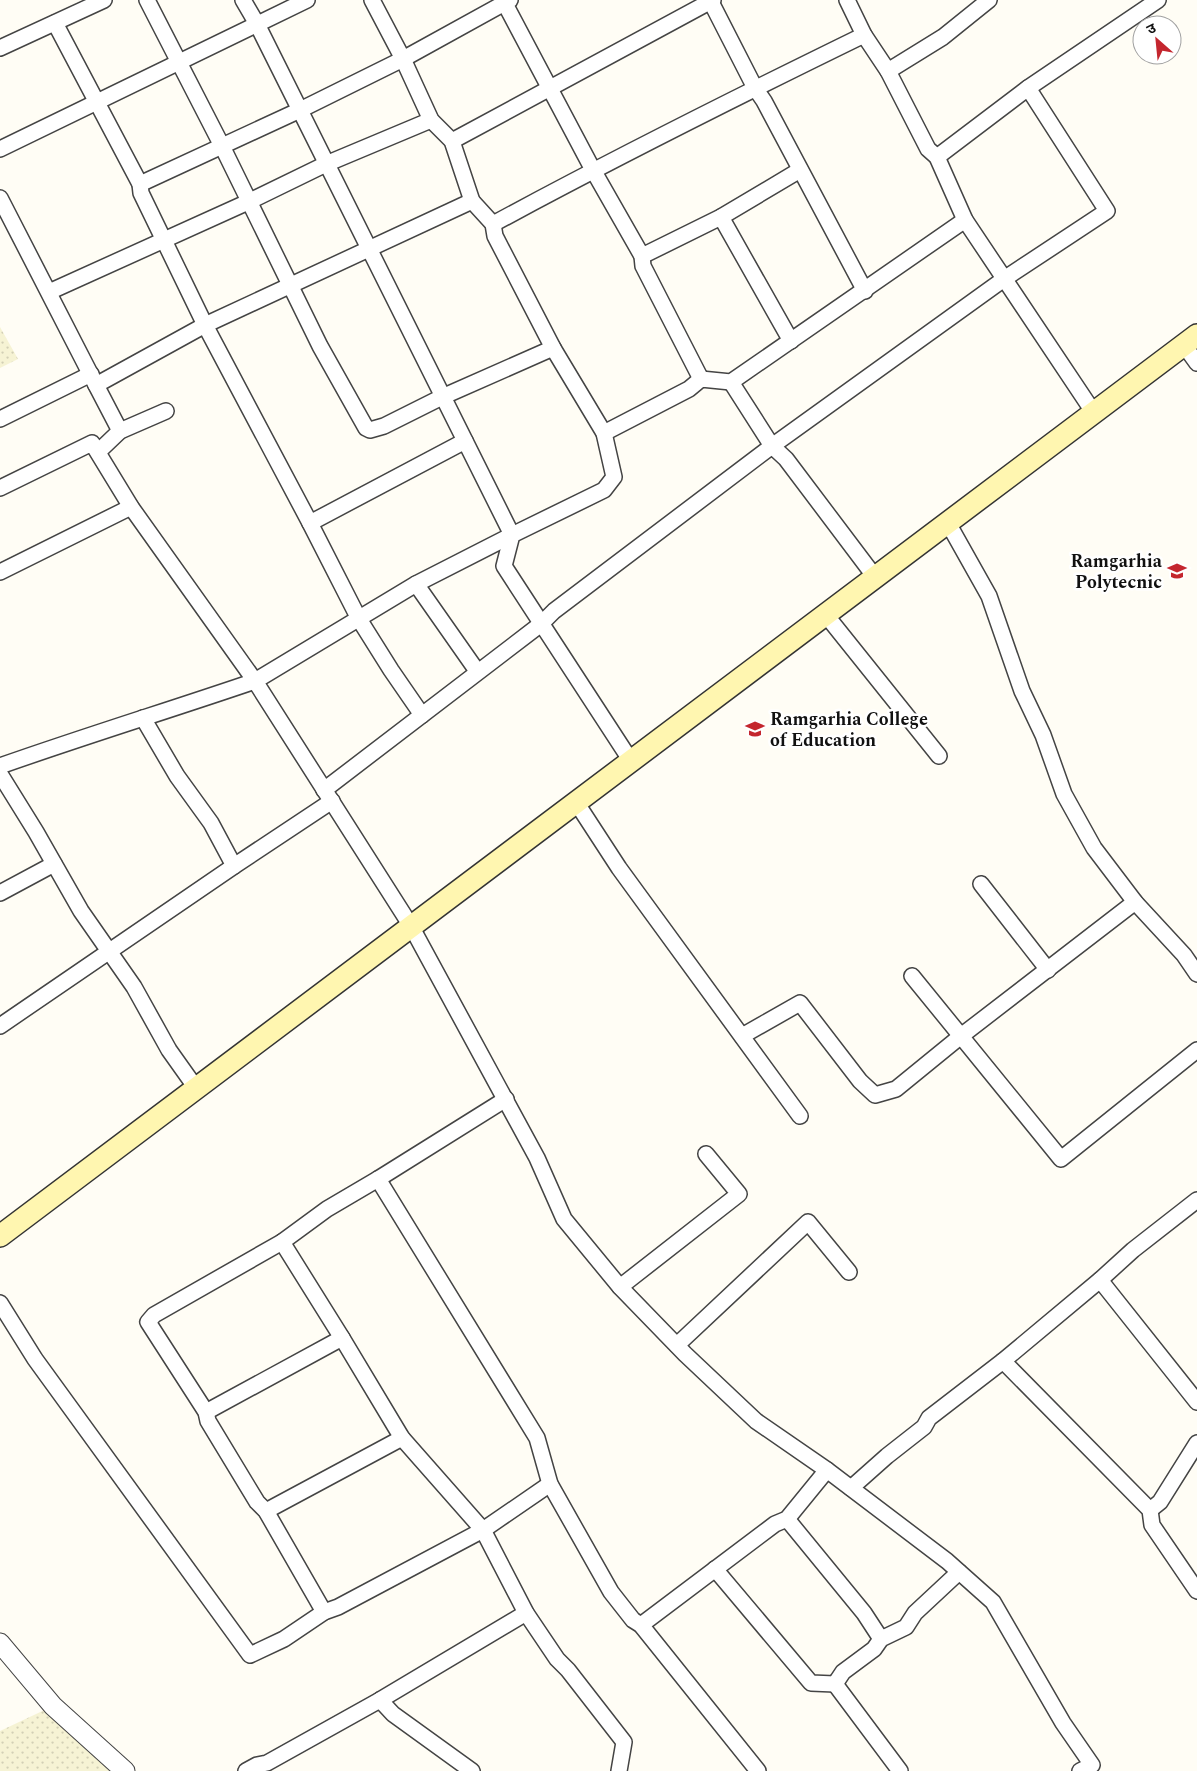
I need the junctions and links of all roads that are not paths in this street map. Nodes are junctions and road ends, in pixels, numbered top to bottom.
1 (104, 0) edge
2 (147, 0) edge
3 (243, 0) edge
4 (307, 0) edge
5 (372, 0) edge
6 (711, 0) edge
7 (847, 0) edge
8 (988, 0) edge
9 (1158, 0) edge
10 (506, 1) edge
11 (56, 23) junction
12 (257, 24) junction
13 (864, 35) junction
14 (0, 48) edge
15 (403, 59) junction
16 (178, 63) junction
17 (888, 72) junction
18 (549, 87) junction
19 (755, 88) junction
20 (1028, 88) junction
21 (96, 102) junction
22 (300, 110) junction
23 (431, 120) junction
24 (452, 141) junction
25 (222, 146) junction
26 (0, 148) edge
27 (937, 157) junction
28 (326, 164) junction
29 (593, 170) junction
30 (800, 170) junction
31 (140, 184) junction
32 (0, 198) edge
33 (472, 201) junction
34 (248, 202) junction
35 (721, 217) junction
36 (965, 220) junction
37 (493, 224) junction
38 (164, 240) junction
39 (368, 248) junction
40 (642, 256) junction
41 (1004, 279) junction
42 (289, 285) junction
43 (865, 290) junction
44 (49, 292) junction
45 (205, 325) junction
46 (1190, 340) edge
47 (791, 341) junction
48 (553, 348) junction
49 (1197, 363) edge
50 (94, 379) junction
51 (701, 379) junction
52 (731, 382) junction
53 (442, 397) junction
54 (166, 411) dead end
55 (1094, 413) junction
56 (0, 419) edge
57 (120, 431) junction
58 (604, 433) junction
59 (464, 441) junction
60 (772, 446) junction
61 (98, 452) junction
62 (0, 488) edge
63 (131, 508) junction
64 (310, 523) junction
65 (948, 523) junction
66 (512, 535) junction
67 (0, 572) edge
68 (875, 577) junction
69 (416, 584) junction
70 (826, 615) junction
71 (359, 619) junction
72 (541, 624) junction
73 (477, 671) junction
74 (255, 681) junction
75 (422, 714) junction
76 (143, 718) junction
77 (939, 756) dead end
78 (631, 761) junction
79 (0, 766) edge
80 (0, 774) edge
81 (328, 795) junction
82 (576, 802) junction
83 (54, 864) junction
84 (234, 866) junction
85 (981, 884) dead end
86 (0, 893) edge
87 (1135, 902) junction
88 (411, 926) junction
89 (110, 952) junction
90 (1048, 970) junction
91 (1197, 974) edge
92 (912, 976) dead end
93 (0, 1026) edge
94 (742, 1036) junction
95 (961, 1036) junction
96 (1197, 1050) edge
97 (196, 1088) junction
98 (506, 1099) junction
99 (800, 1116) dead end
100 (706, 1154) dead end
101 (378, 1179) junction
102 (1197, 1200) edge
103 (0, 1236) edge
104 (282, 1242) junction
105 (849, 1272) dead end
106 (1100, 1280) junction
107 (620, 1287) junction
108 (0, 1303) edge
109 (342, 1338) junction
110 (677, 1345) junction
111 (1003, 1361) junction
112 (1197, 1402) edge
113 (206, 1412) junction
114 (402, 1438) junction
115 (1197, 1443) edge
116 (828, 1470) junction
117 (550, 1484) junction
118 (850, 1488) junction
119 (1150, 1510) junction
120 (266, 1511) junction
121 (787, 1519) junction
122 (483, 1530) junction
123 (715, 1570) junction
124 (959, 1572) junction
125 (1197, 1591) edge
126 (324, 1612) junction
127 (526, 1613) junction
128 (641, 1625) junction
129 (881, 1639) junction
130 (0, 1643) edge
131 (835, 1684) junction
132 (380, 1700) junction
133 (270, 1767) edge
134 (125, 1771) edge
135 (246, 1771) edge
136 (472, 1771) edge
137 (619, 1771) edge
138 (758, 1771) edge
139 (900, 1771) edge
140 (1080, 1771) edge

1 - 11 street
2 - 16 street
3 - 12 street
4 - 12 street
5 - 15 street
6 - 18 street
6 - 19 street
7 - 13 street
8 - 17 street
9 - 20 street
10 - 15 street
10 - 18 street
11 - 14 street
11 - 21 street
12 - 16 street
12 - 22 street
13 - 17 street
13 - 19 street
15 - 22 street
15 - 23 street
16 - 21 street
16 - 25 street
17 - 27 street
18 - 24 street
18 - 29 street
19 - 29 street
19 - 30 street
20 - 27 street
20 - 41 street
21 - 26 street
21 - 31 street
22 - 25 street
22 - 28 street
23 - 24 street
23 - 28 street
24 - 33 street
25 - 31 street
25 - 34 street
27 - 36 street
28 - 34 street
28 - 39 street
29 - 37 street
29 - 40 street
30 - 35 street
30 - 43 street
31 - 38 street
32 - 44 street
33 - 37 street
33 - 39 street
34 - 38 street
34 - 42 street
35 - 40 street
35 - 47 street
36 - 41 street
36 - 43 street
37 - 48 street
38 - 44 street
38 - 45 street
39 - 42 street
39 - 53 street
40 - 51 street
41 - 55 street
41 - 60 street
42 - 45 street
42 - 53 street
43 - 47 street
44 - 50 street
45 - 50 street
45 - 64 street
46 - 49 street
46 - 55 main road
47 - 52 street
48 - 53 street
48 - 58 street
50 - 56 street
50 - 57 street
51 - 52 street
51 - 58 street
52 - 60 street
53 - 59 street
54 - 57 street
55 - 65 main road
57 - 61 street
58 - 66 street
59 - 64 street
59 - 66 street
60 - 68 street
60 - 72 street
61 - 62 street
61 - 63 street
63 - 67 street
63 - 74 street
64 - 71 street
65 - 68 main road
65 - 87 street
66 - 69 street
66 - 72 street
68 - 70 main road
69 - 71 street
69 - 73 street
70 - 77 street
70 - 78 main road
71 - 74 street
71 - 75 street
72 - 73 street
72 - 78 street
73 - 75 street
74 - 76 street
74 - 81 street
75 - 81 street
76 - 79 street
76 - 84 street
78 - 82 main road
80 - 83 street
81 - 84 street
81 - 88 street
82 - 88 main road
82 - 94 street
83 - 86 street
83 - 89 street
84 - 89 street
85 - 90 street
87 - 90 street
87 - 91 street
88 - 97 main road
88 - 98 street
89 - 93 street
89 - 97 street
90 - 95 street
92 - 95 street
94 - 95 street
94 - 99 street
95 - 96 street
97 - 103 main road
98 - 101 street
98 - 107 street
100 - 107 street
101 - 104 street
101 - 117 street
102 - 106 street
104 - 109 street
104 - 113 street
105 - 110 street
106 - 111 street
106 - 112 street
107 - 110 street
108 - 126 street
109 - 113 street
109 - 114 street
110 - 116 street
111 - 118 street
111 - 119 street
113 - 120 street
114 - 120 street
114 - 122 street
115 - 119 street
116 - 118 street
116 - 121 street
117 - 122 street
117 - 128 street
118 - 124 street
119 - 125 street
120 - 126 street
121 - 123 street
121 - 129 street
122 - 126 street
122 - 127 street
123 - 128 street
123 - 131 street
124 - 129 street
124 - 140 street
127 - 132 street
127 - 137 street
128 - 138 street
129 - 131 street
130 - 134 street
131 - 139 street
132 - 133 street
132 - 136 street
133 - 135 street

